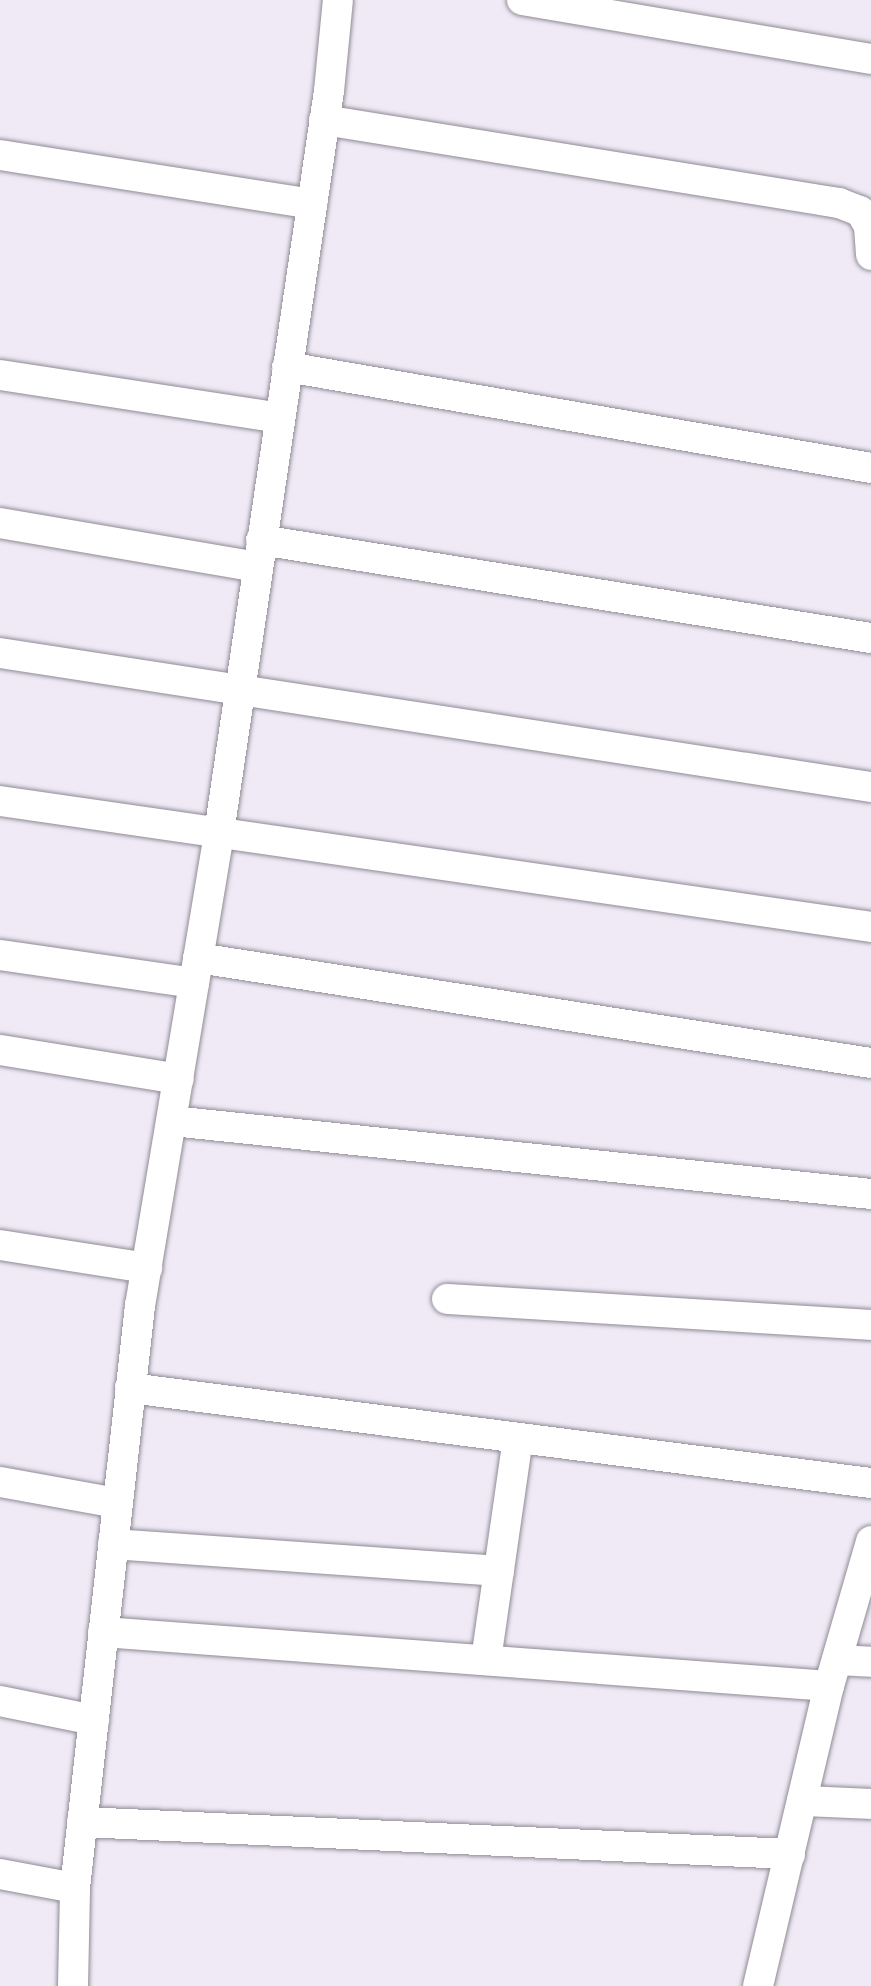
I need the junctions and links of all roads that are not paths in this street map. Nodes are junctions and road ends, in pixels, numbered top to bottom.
1 (338, 0) edge
2 (522, 0) edge
3 (871, 59) edge
4 (324, 120) junction
5 (0, 155) edge
6 (312, 204) junction
7 (871, 255) edge
8 (287, 367) junction
9 (0, 375) edge
10 (279, 418) junction
11 (871, 468) edge
12 (0, 523) edge
13 (259, 554) junction
14 (871, 638) edge
15 (0, 653) edge
16 (238, 691) junction
17 (871, 787) edge
18 (0, 801) edge
19 (219, 833) junction
20 (871, 927) edge
21 (0, 955) edge
22 (196, 971) junction
23 (0, 1050) edge
24 (871, 1063) edge
25 (179, 1079) junction
26 (172, 1121) junction
27 (871, 1194) edge
28 (0, 1245) edge
29 (147, 1268) junction
30 (447, 1299) dead end
31 (871, 1325) edge
32 (130, 1388) junction
33 (518, 1438) junction
34 (0, 1482) edge
35 (871, 1483) edge
36 (117, 1503) junction
37 (871, 1541) edge
38 (113, 1544) junction
39 (499, 1571) junction
40 (103, 1632) junction
41 (486, 1660) junction
42 (871, 1662) edge
43 (833, 1673) junction
44 (0, 1701) edge
45 (94, 1720) junction
46 (802, 1801) junction
47 (871, 1804) edge
48 (82, 1822) junction
49 (790, 1854) junction
50 (0, 1874) edge
51 (75, 1888) junction
52 (73, 1986) edge
53 (759, 1986) edge

1 - 4 street
2 - 3 street
4 - 6 street
4 - 7 street
5 - 6 street
6 - 8 street
8 - 10 street
8 - 11 street
9 - 10 street
10 - 13 street
12 - 13 street
13 - 14 street
13 - 16 street
15 - 16 street
16 - 17 street
16 - 19 street
18 - 19 street
19 - 20 street
19 - 22 street
21 - 22 street
22 - 24 street
22 - 25 street
23 - 25 street
25 - 26 street
26 - 27 street
26 - 29 street
28 - 29 street
29 - 32 street
30 - 31 street
32 - 33 street
32 - 36 street
33 - 35 street
33 - 39 street
34 - 36 street
36 - 38 street
37 - 43 street
38 - 39 street
38 - 40 street
39 - 41 street
40 - 41 street
40 - 45 street
41 - 43 street
42 - 43 street
43 - 46 street
44 - 45 street
45 - 48 street
46 - 47 street
46 - 49 street
48 - 49 street
48 - 51 street
49 - 53 street
50 - 51 street
51 - 52 street

